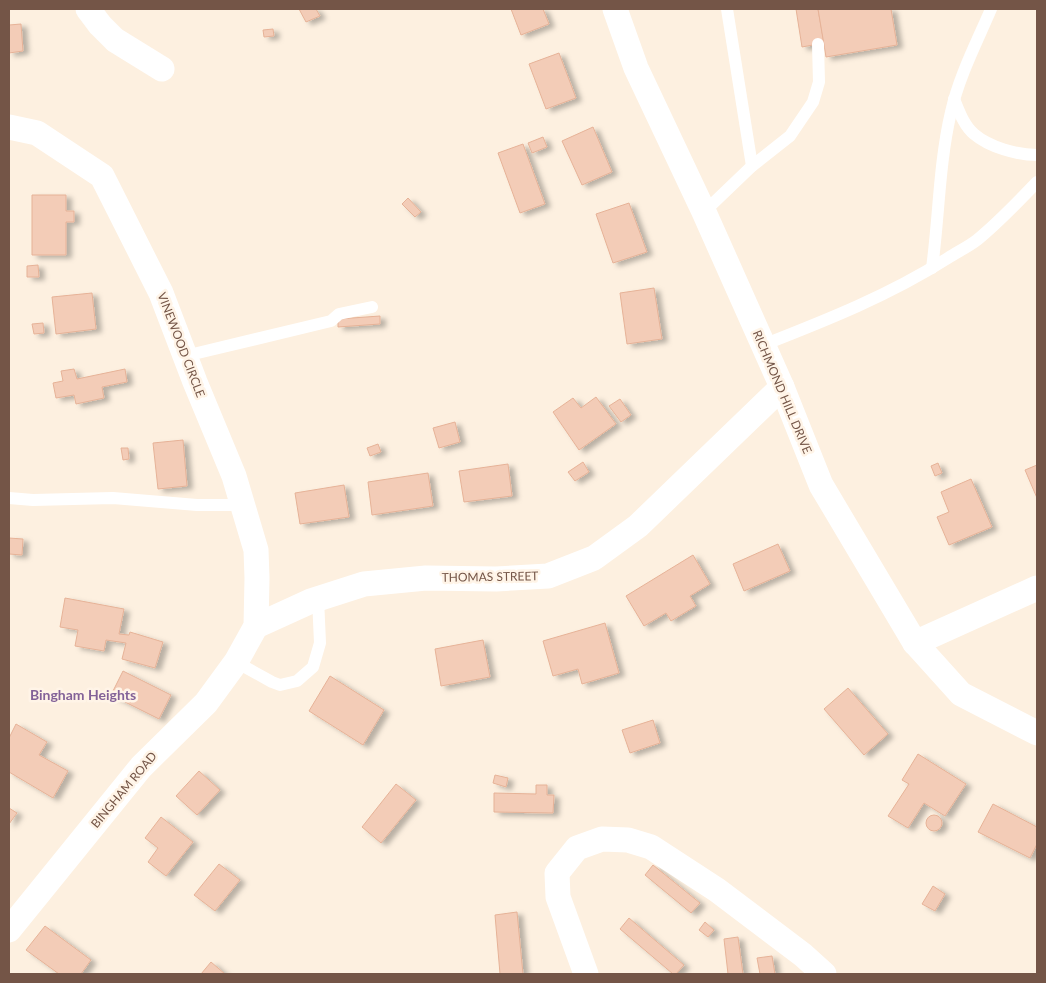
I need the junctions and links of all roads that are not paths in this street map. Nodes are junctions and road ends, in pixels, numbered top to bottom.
1 (88, 9) edge
2 (614, 9) edge
3 (726, 9) edge
4 (991, 9) edge
5 (818, 44) dead end
6 (162, 69) dead end
7 (954, 99) junction
8 (9, 127) edge
9 (1037, 156) edge
10 (752, 166) junction
11 (1037, 182) edge
12 (704, 212) junction
13 (932, 268) junction
14 (372, 307) dead end
15 (763, 345) junction
16 (185, 356) junction
17 (782, 387) junction
18 (9, 498) edge
19 (243, 505) junction
20 (1037, 588) edge
21 (318, 598) junction
22 (256, 626) junction
23 (915, 643) junction
24 (236, 662) junction
25 (1037, 733) edge
26 (9, 930) edge
27 (586, 974) edge
28 (824, 974) edge

1 - 6 street
2 - 12 street, RICHMOND HILL DRIVE
3 - 10 lane
4 - 7 lane
5 - 10 lane
7 - 9 lane
7 - 13 lane
8 - 16 street, VINEWOOD CIRCLE
10 - 12 lane
11 - 13 lane
12 - 15 street, RICHMOND HILL DRIVE
13 - 15 lane
14 - 16 lane
15 - 17 street, RICHMOND HILL DRIVE
16 - 19 street, VINEWOOD CIRCLE
17 - 21 street, THOMAS STREET
17 - 23 street, RICHMOND HILL DRIVE
18 - 19 lane
19 - 22 street, VINEWOOD CIRCLE
20 - 23 street
21 - 22 street, THOMAS STREET
21 - 24 lane
22 - 24 street, BINGHAM ROAD
23 - 25 street, RICHMOND HILL DRIVE
24 - 26 street, BINGHAM ROAD
27 - 28 street

